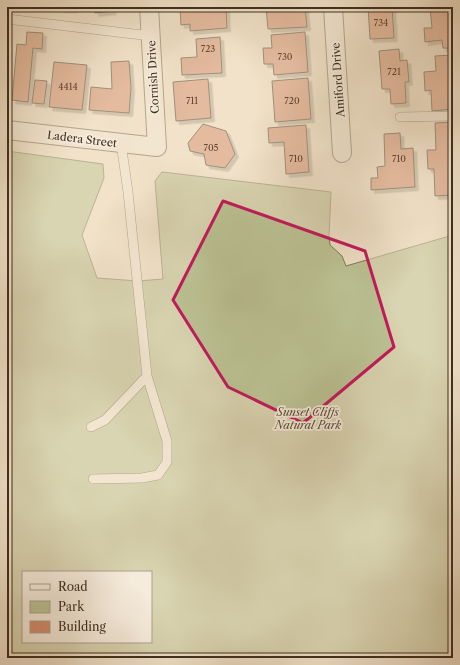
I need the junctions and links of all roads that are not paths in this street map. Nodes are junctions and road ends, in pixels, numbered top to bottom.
1 (149, 7) edge
2 (333, 7) edge
3 (7, 19) edge
4 (151, 36) junction
5 (453, 116) edge
6 (400, 117) dead end
7 (7, 130) edge
8 (121, 144) junction
9 (157, 147) joint
10 (342, 153) dead end
11 (147, 376) junction
12 (91, 427) dead end
13 (93, 479) dead end

1 - 4 street, Cornish Drive
2 - 10 street, Amiford Drive
3 - 4 lane
4 - 9 street, Cornish Drive
5 - 6 lane
7 - 8 street, Ladera Street
8 - 9 street, Ladera Street
8 - 11 lane
11 - 12 lane
11 - 13 lane

